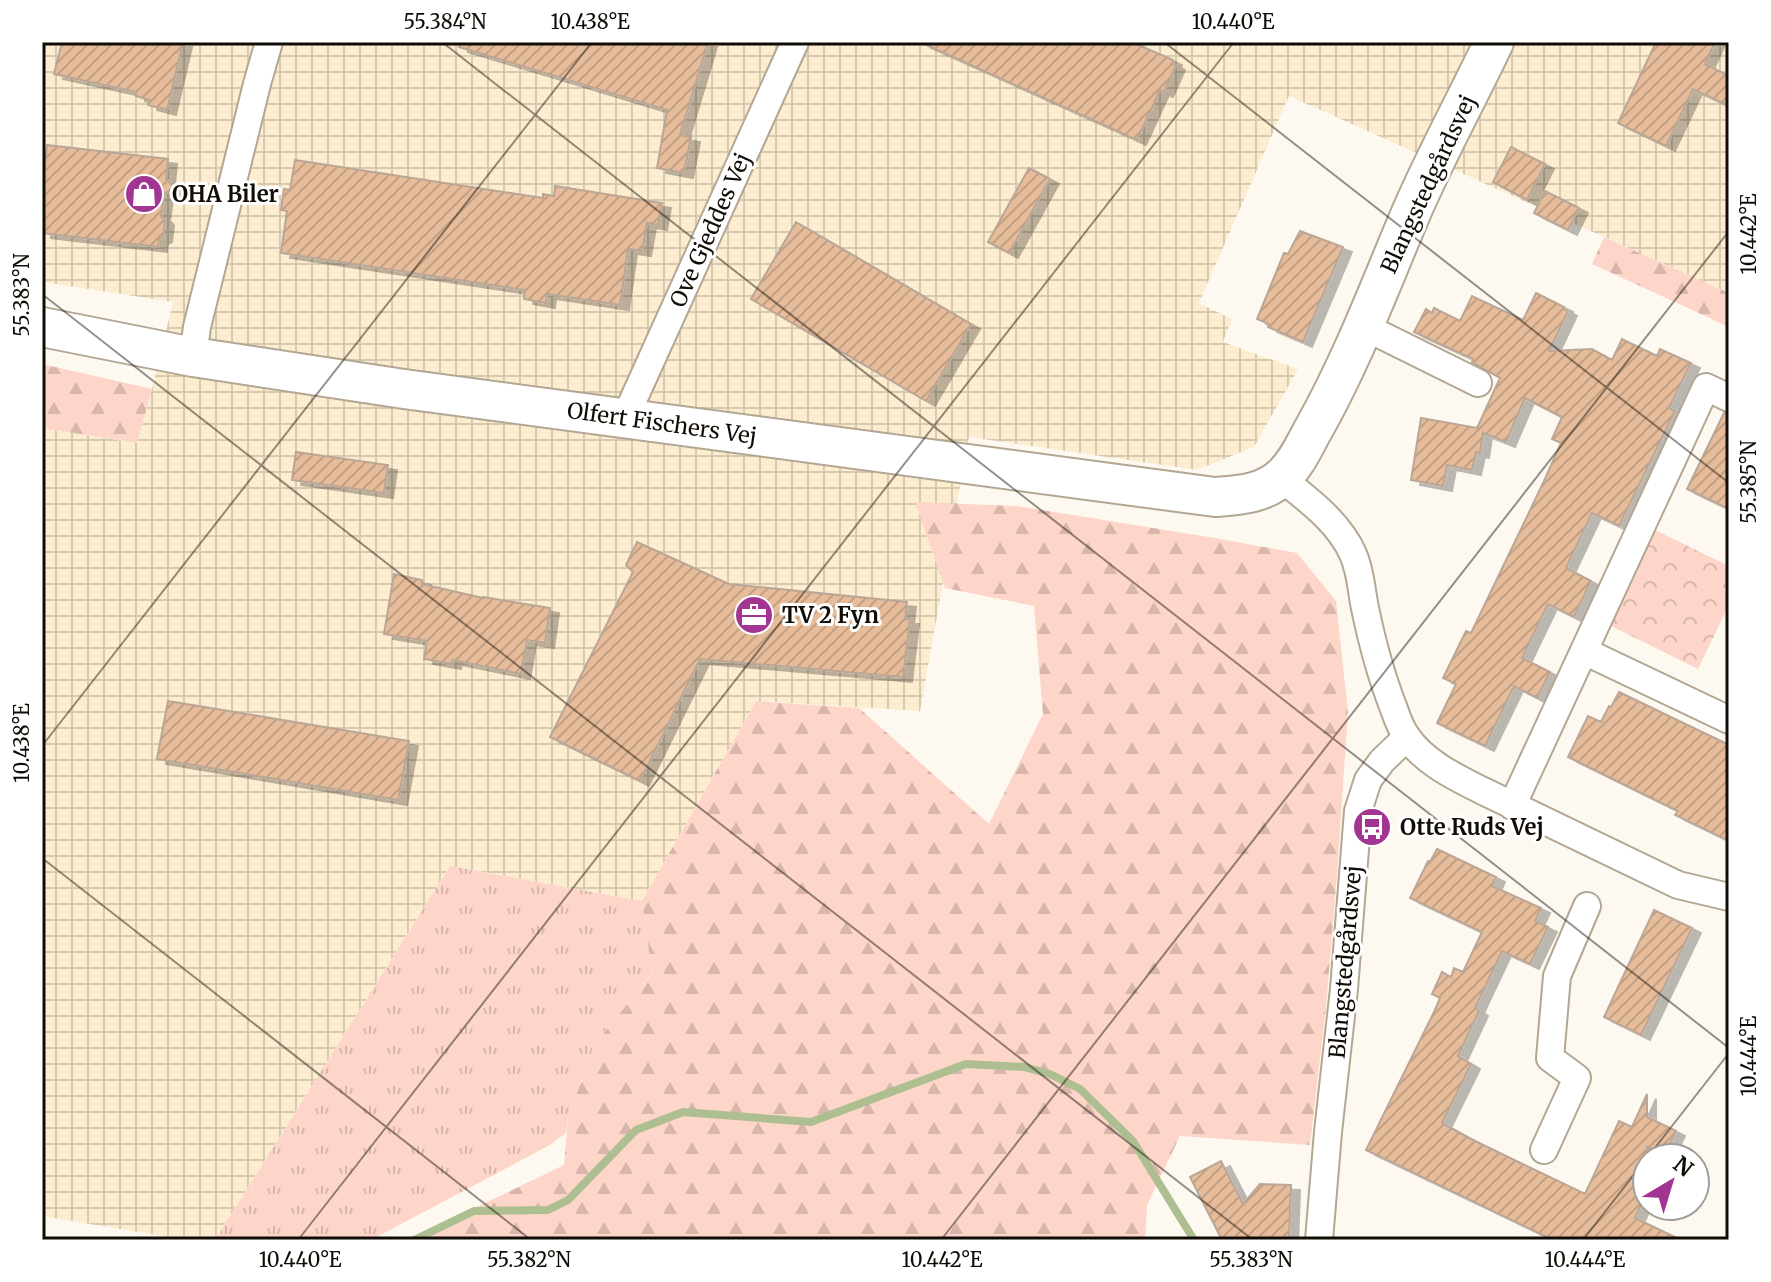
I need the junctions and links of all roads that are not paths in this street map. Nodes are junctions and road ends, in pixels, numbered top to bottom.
1 (269, 42) edge
2 (795, 42) edge
3 (1494, 42) edge
4 (1363, 326) junction
5 (42, 327) edge
6 (193, 357) junction
7 (1478, 383) dead end
8 (1729, 398) edge
9 (625, 418) junction
10 (1281, 478) junction
11 (1584, 651) junction
12 (1729, 720) edge
13 (1407, 737) junction
14 (1512, 806) junction
15 (1729, 897) edge
16 (1587, 906) dead end
17 (1544, 1150) dead end
18 (1319, 1240) edge

1 - 6 street
2 - 9 street, Ove Gjeddes Vej
3 - 4 street, Blangstedgårdsvej
4 - 7 street
4 - 10 street, Blangstedgårdsvej
5 - 6 street, Olfert Fischers Vej
6 - 9 street, Olfert Fischers Vej
8 - 11 street
9 - 10 street, Olfert Fischers Vej
10 - 13 street
11 - 12 street
11 - 14 street
13 - 14 street
13 - 18 street, Blangstedgårdsvej
14 - 15 street
16 - 17 street

